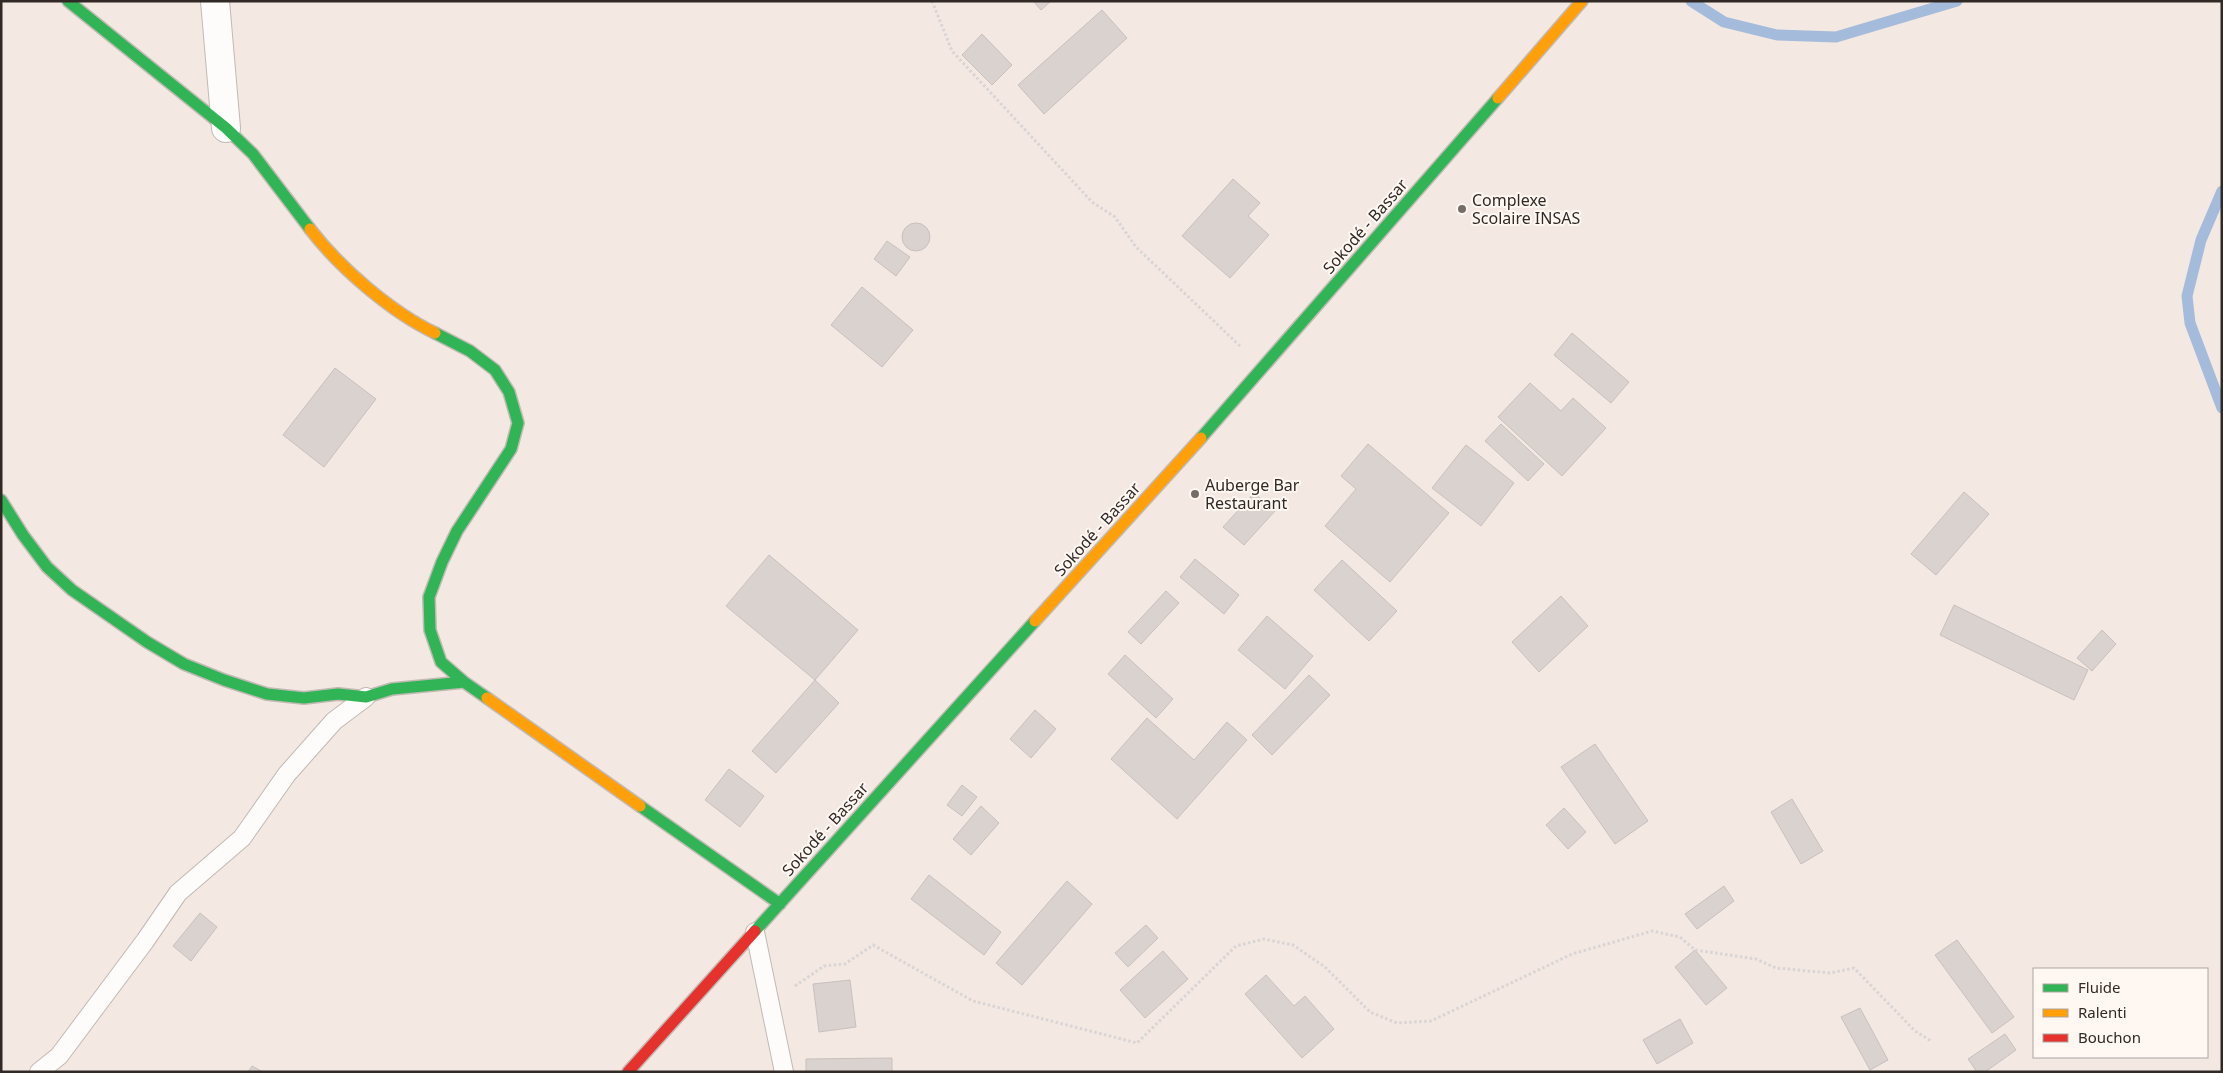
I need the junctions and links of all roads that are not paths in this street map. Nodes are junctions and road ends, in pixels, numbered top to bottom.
1 (68, 1) edge
2 (216, 1) edge
3 (1582, 1) edge
4 (226, 128) junction
5 (1, 500) edge
6 (464, 682) junction
7 (366, 697) junction
8 (780, 904) junction
9 (755, 932) junction
10 (39, 1072) edge
11 (628, 1072) edge
12 (784, 1072) edge

1 - 4 street
2 - 4 street
3 - 8 street, Sokodé - Bassar
4 - 6 street
5 - 7 street
6 - 7 street
6 - 8 street
7 - 10 lane
8 - 9 street, Sokodé - Bassar
9 - 11 street, Sokodé - Bassar
9 - 12 lane

